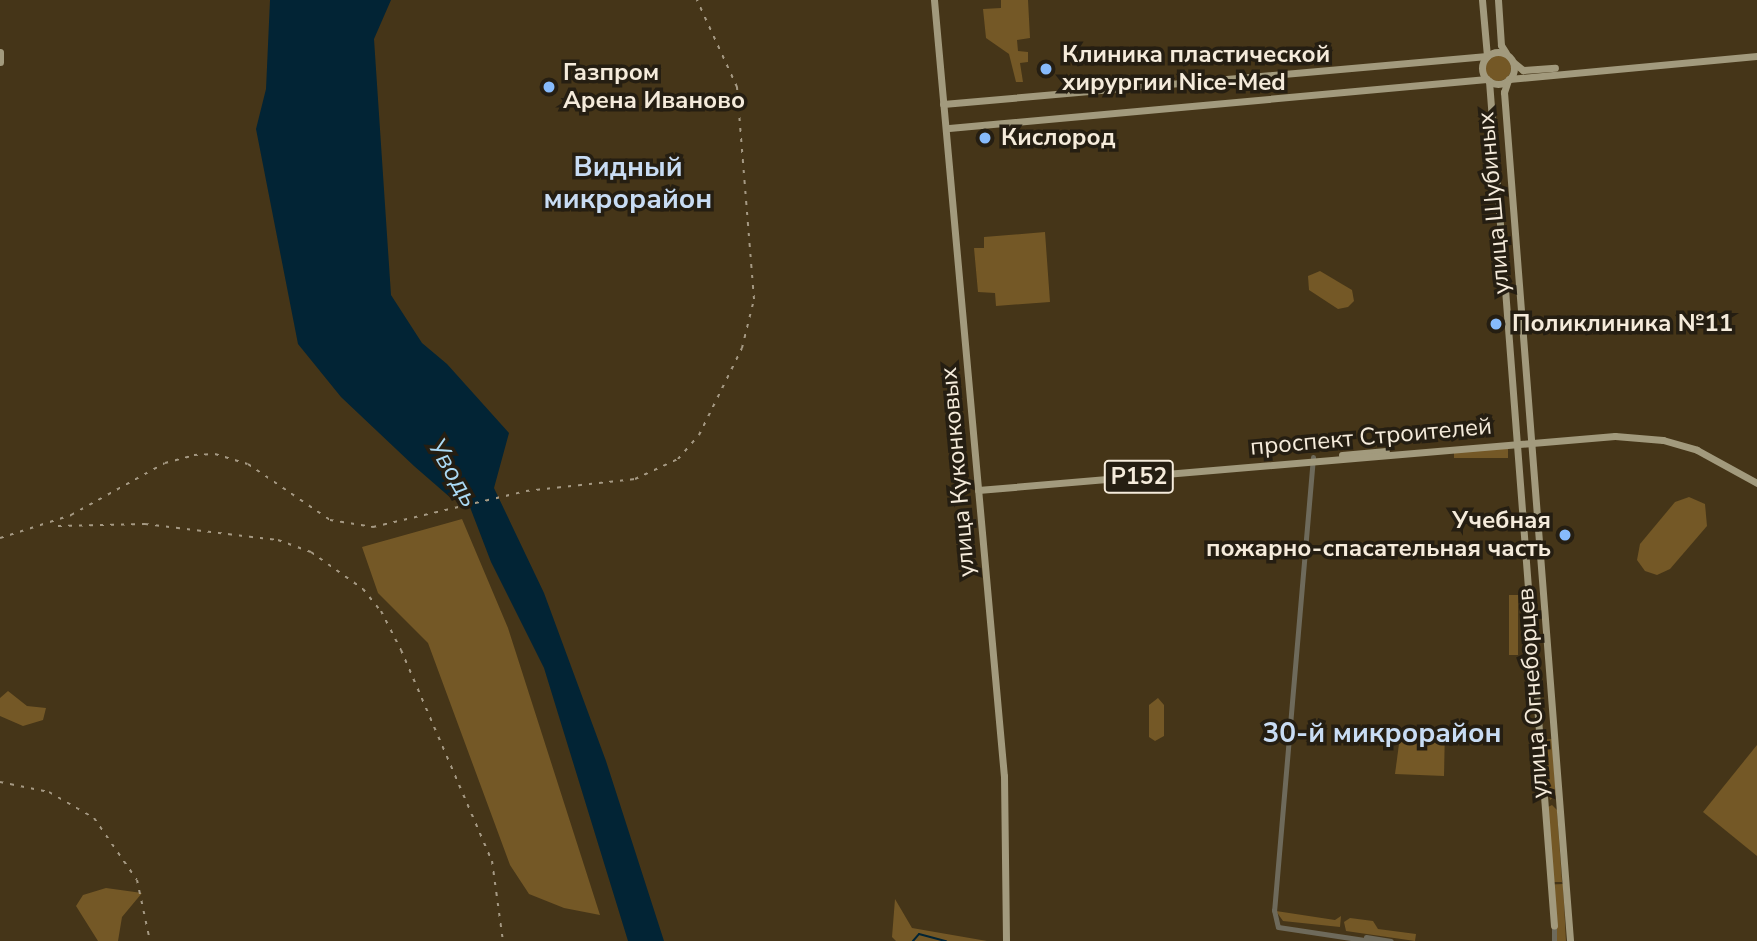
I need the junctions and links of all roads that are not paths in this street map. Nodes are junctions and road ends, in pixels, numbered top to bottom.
1 (936, 0) edge
2 (1482, 0) edge
3 (1498, 0) edge
4 (0, 52) edge
5 (1507, 54) junction
6 (1757, 54) edge
7 (1487, 56) junction
8 (0, 62) edge
9 (1513, 62) junction
10 (1604, 67) junction
11 (1488, 80) junction
12 (1509, 80) junction
13 (945, 104) junction
14 (947, 120) junction
15 (1509, 324) junction
16 (1524, 324) junction
17 (968, 360) junction
18 (1534, 440) junction
19 (1518, 442) junction
20 (1313, 460) junction
21 (1757, 478) edge
22 (1757, 483) edge
23 (980, 488) junction
24 (1550, 658) junction
25 (1534, 659) junction
26 (1553, 709) junction
27 (1538, 710) junction
28 (1560, 805) junction
29 (1545, 806) junction
30 (1278, 925) junction
31 (1554, 926) joint
32 (1007, 941) edge
33 (1371, 941) edge
34 (1391, 941) edge
35 (1554, 941) edge
36 (1570, 941) edge

1 - 13 main road, улица Куконковых
2 - 7 main road
3 - 5 main road
4 - 8 main road
5 - 7 main road
5 - 9 main road
6 - 10 main road
7 - 11 main road
7 - 13 main road
9 - 10 main road
9 - 12 main road
10 - 12 main road
11 - 12 main road
11 - 14 main road
11 - 15 main road, улица Шубиных
12 - 16 main road, улица Шубиных
13 - 14 main road, улица Куконковых
14 - 17 main road, улица Куконковых
14 - 17 main road, улица Куконковых
15 - 16 street, улица Шубиных
15 - 19 main road, улица Шубиных
16 - 18 main road, улица Шубиных
17 - 23 main road, улица Куконковых
18 - 19 main road, проспект Строителей / Р152
18 - 21 main road, проспект Строителей / Р152
18 - 22 main road, проспект Строителей / Р152
18 - 24 main road, улица Огнеборцев
19 - 20 main road, проспект Строителей / Р152
19 - 25 main road, улица Огнеборцев
20 - 23 main road, проспект Строителей / Р152
20 - 30 street
23 - 32 main road, улица Куконковых
24 - 25 street
24 - 26 main road, улица Огнеборцев
25 - 27 main road, улица Огнеборцев
26 - 27 street
26 - 28 main road, улица Огнеборцев
27 - 29 main road, улица Огнеборцев
28 - 29 street
28 - 36 main road, улица Огнеборцев
29 - 31 main road, улица Огнеборцев
30 - 33 street
30 - 34 street
31 - 35 street, улица Огнеборцев

